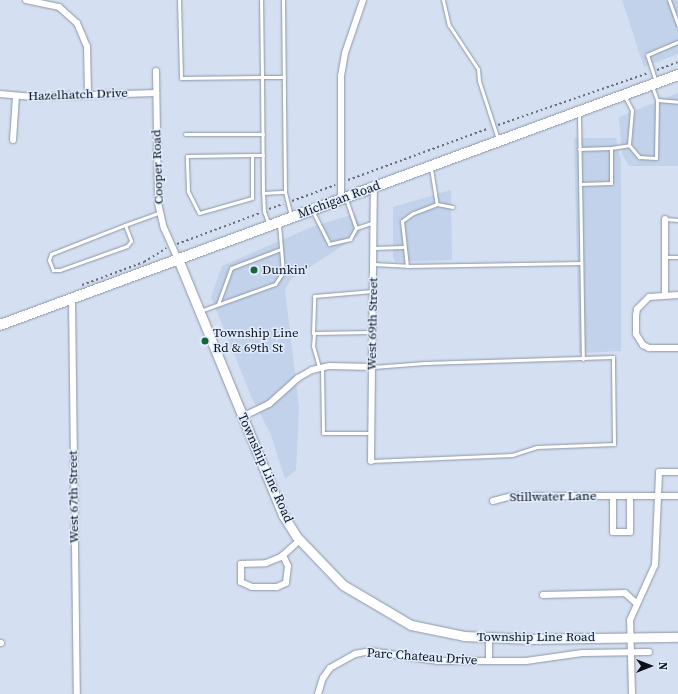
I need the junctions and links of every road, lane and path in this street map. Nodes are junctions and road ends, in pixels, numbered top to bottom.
1 (26, 0) edge
2 (179, 0) edge
3 (261, 0) edge
4 (283, 0) edge
5 (363, 0) edge
6 (443, 0) edge
7 (668, 0) edge
8 (44, 1) edge
9 (678, 25) edge
10 (678, 42) edge
11 (678, 62) edge
12 (156, 71) dead end
13 (652, 71) junction
14 (678, 75) edge
15 (262, 77) junction
16 (284, 77) junction
17 (654, 84) junction
18 (156, 92) junction
19 (0, 94) edge
20 (88, 95) junction
21 (624, 95) junction
22 (16, 96) junction
23 (657, 100) junction
24 (678, 102) edge
25 (579, 112) junction
26 (494, 127) junction
27 (185, 134) dead end
28 (263, 134) junction
29 (13, 140) dead end
30 (499, 141) junction
31 (629, 145) junction
32 (611, 148) junction
33 (579, 149) junction
34 (252, 154) junction
35 (263, 155) junction
36 (431, 166) junction
37 (341, 183) junction
38 (580, 184) junction
39 (374, 187) junction
40 (285, 192) junction
41 (264, 193) junction
42 (343, 198) junction
43 (286, 203) junction
44 (437, 204) junction
45 (453, 206) dead end
46 (312, 210) junction
47 (264, 211) junction
48 (160, 212) junction
49 (291, 218) junction
50 (665, 219) joint
51 (678, 220) edge
52 (374, 222) junction
53 (274, 224) junction
54 (125, 225) junction
55 (356, 228) junction
56 (188, 240) dead end
57 (403, 247) junction
58 (373, 248) junction
59 (163, 249) dead end
60 (281, 249) junction
61 (665, 257) junction
62 (678, 257) edge
63 (178, 259) junction
64 (581, 263) junction
65 (373, 264) junction
66 (407, 266) junction
67 (79, 286) dead end
68 (373, 291) junction
69 (665, 295) junction
70 (678, 295) edge
71 (72, 299) junction
72 (218, 304) junction
73 (200, 311) junction
74 (0, 325) edge
75 (373, 332) junction
76 (314, 333) junction
77 (678, 348) edge
78 (583, 359) junction
79 (321, 367) junction
80 (372, 367) junction
81 (242, 417) junction
82 (372, 433) junction
83 (371, 462) joint
84 (678, 472) edge
85 (678, 496) edge
86 (613, 497) junction
87 (630, 497) junction
88 (658, 497) junction
89 (493, 501) dead end
90 (300, 540) junction
91 (283, 555) junction
92 (542, 595) dead end
93 (636, 603) junction
94 (489, 637) junction
95 (630, 637) junction
96 (678, 637) edge
97 (632, 652) junction
98 (649, 652) dead end
99 (489, 662) junction
100 (77, 694) edge
101 (318, 694) edge
102 (632, 694) edge

1 - 8 street
2 - 15 lane
3 - 15 lane
4 - 16 lane
5 - 37 street
6 - 26 lane
7 - 9 lane
8 - 20 street
10 - 13 lane
11 - 13 path
12 - 18 street, Cooper Road
13 - 17 lane
13 - 26 path
14 - 17 main road, Michigan Road
15 - 16 lane
15 - 28 lane
16 - 40 lane
17 - 21 main road, Michigan Road
17 - 23 lane
18 - 20 street, Hazelhatch Drive
18 - 48 street, Cooper Road
19 - 22 street, Hazelhatch Drive
20 - 22 street, Hazelhatch Drive
21 - 25 main road, Michigan Road
21 - 31 lane
22 - 29 street
23 - 24 lane
23 - 31 lane
25 - 30 main road, Michigan Road
25 - 33 lane
26 - 30 lane
26 - 37 path
27 - 28 lane
28 - 35 lane
30 - 36 main road, Michigan Road
31 - 32 lane
32 - 33 lane
32 - 38 lane
33 - 38 lane
34 - 34 lane
34 - 35 lane
35 - 41 lane
36 - 39 main road, Michigan Road
36 - 44 lane
37 - 42 street
37 - 43 path
38 - 64 lane
39 - 42 main road, Michigan Road
39 - 52 street, West 69th Street
40 - 41 lane
40 - 43 lane
41 - 47 lane
42 - 46 main road, Michigan Road
42 - 55 lane
43 - 47 path
43 - 49 lane
44 - 45 lane
44 - 57 lane
46 - 49 main road, Michigan Road
46 - 55 lane
47 - 53 lane
47 - 56 path
48 - 54 lane
48 - 63 street, Cooper Road
49 - 53 main road, Michigan Road
50 - 51 lane
50 - 61 street
52 - 55 lane
52 - 58 street, West 69th Street
53 - 60 lane
53 - 63 main road, Michigan Road
54 - 54 lane
57 - 58 lane
57 - 66 lane
58 - 65 street, West 69th Street
59 - 67 path
60 - 72 lane
60 - 72 lane
61 - 62 lane
61 - 69 street
63 - 71 main road, Michigan Road
63 - 73 main road, Township Line Road
64 - 66 lane
64 - 78 lane
65 - 66 lane
65 - 68 street, West 69th Street
68 - 75 street, West 69th Street
68 - 76 lane
69 - 70 street
69 - 77 street
71 - 74 main road, Michigan Road
71 - 100 street, West 67th Street
72 - 73 lane
73 - 81 main road, Township Line Road
75 - 76 lane
75 - 80 street, West 69th Street
76 - 79 lane
78 - 80 lane
78 - 83 lane
79 - 80 street
79 - 81 street
79 - 82 lane
80 - 82 street, West 69th Street
81 - 90 main road, Township Line Road
82 - 83 street, West 69th Street
84 - 88 street
85 - 88 street, Stillwater Lane
86 - 87 street, Stillwater Lane
86 - 87 street, Stillwater Lane
86 - 89 street, Stillwater Lane
87 - 88 street, Stillwater Lane
88 - 93 street
90 - 91 street
90 - 94 main road, Township Line Road
91 - 91 street
92 - 93 street
93 - 95 street
94 - 95 main road, Township Line Road
94 - 99 street, Parc Chateau Drive
95 - 96 main road, Township Line Road
95 - 97 street
97 - 98 street
97 - 99 street
97 - 102 street
99 - 101 street, Parc Chateau Drive

